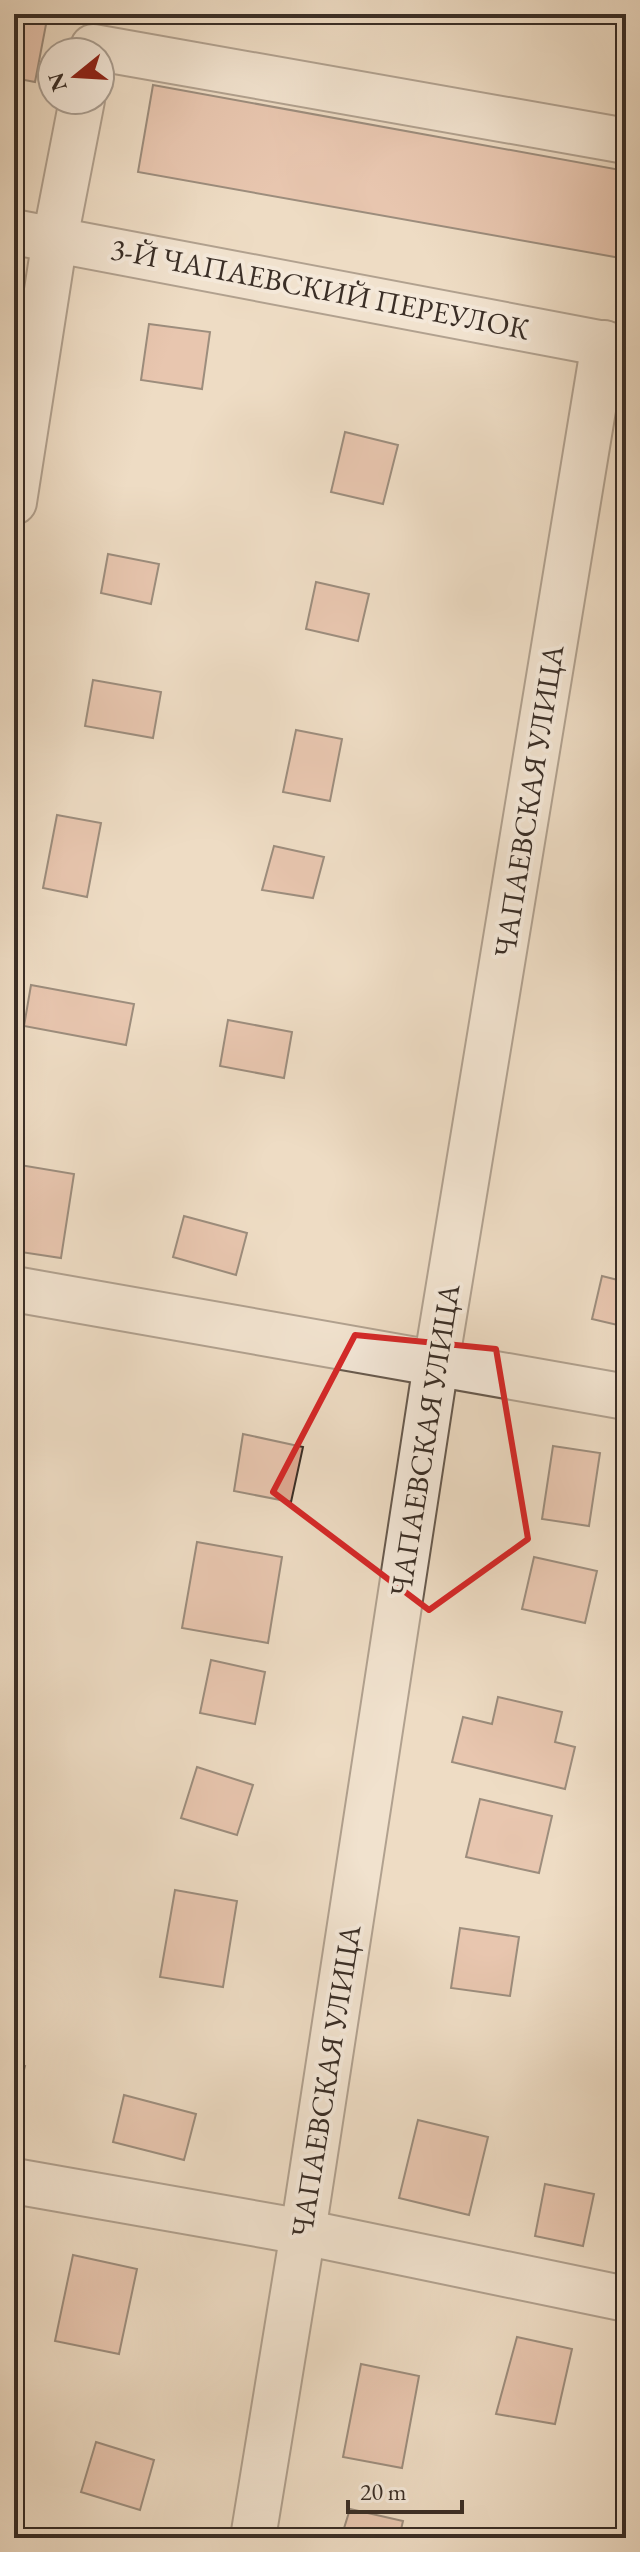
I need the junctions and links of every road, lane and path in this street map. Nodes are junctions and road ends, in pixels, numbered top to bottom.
1 (116, 42) edge
2 (76, 116) edge
3 (626, 141) edge
4 (34, 235) edge
5 (615, 346) edge
6 (14, 502) edge
7 (14, 1289) edge
8 (436, 1364) junction
9 (626, 1397) edge
10 (14, 2181) edge
11 (303, 2232) junction
12 (626, 2299) edge
13 (253, 2538) edge

1 - 3 street
2 - 4 street
4 - 5 street, 3-Й ЧАПАЕВСКИЙ ПЕРЕУЛОК
4 - 6 street
5 - 8 street, ЧАПАЕВСКАЯ УЛИЦА
7 - 8 street
8 - 9 street
8 - 11 street, ЧАПАЕВСКАЯ УЛИЦА
10 - 11 street
11 - 12 street
11 - 13 street, ЧАПАЕВСКАЯ УЛИЦА

